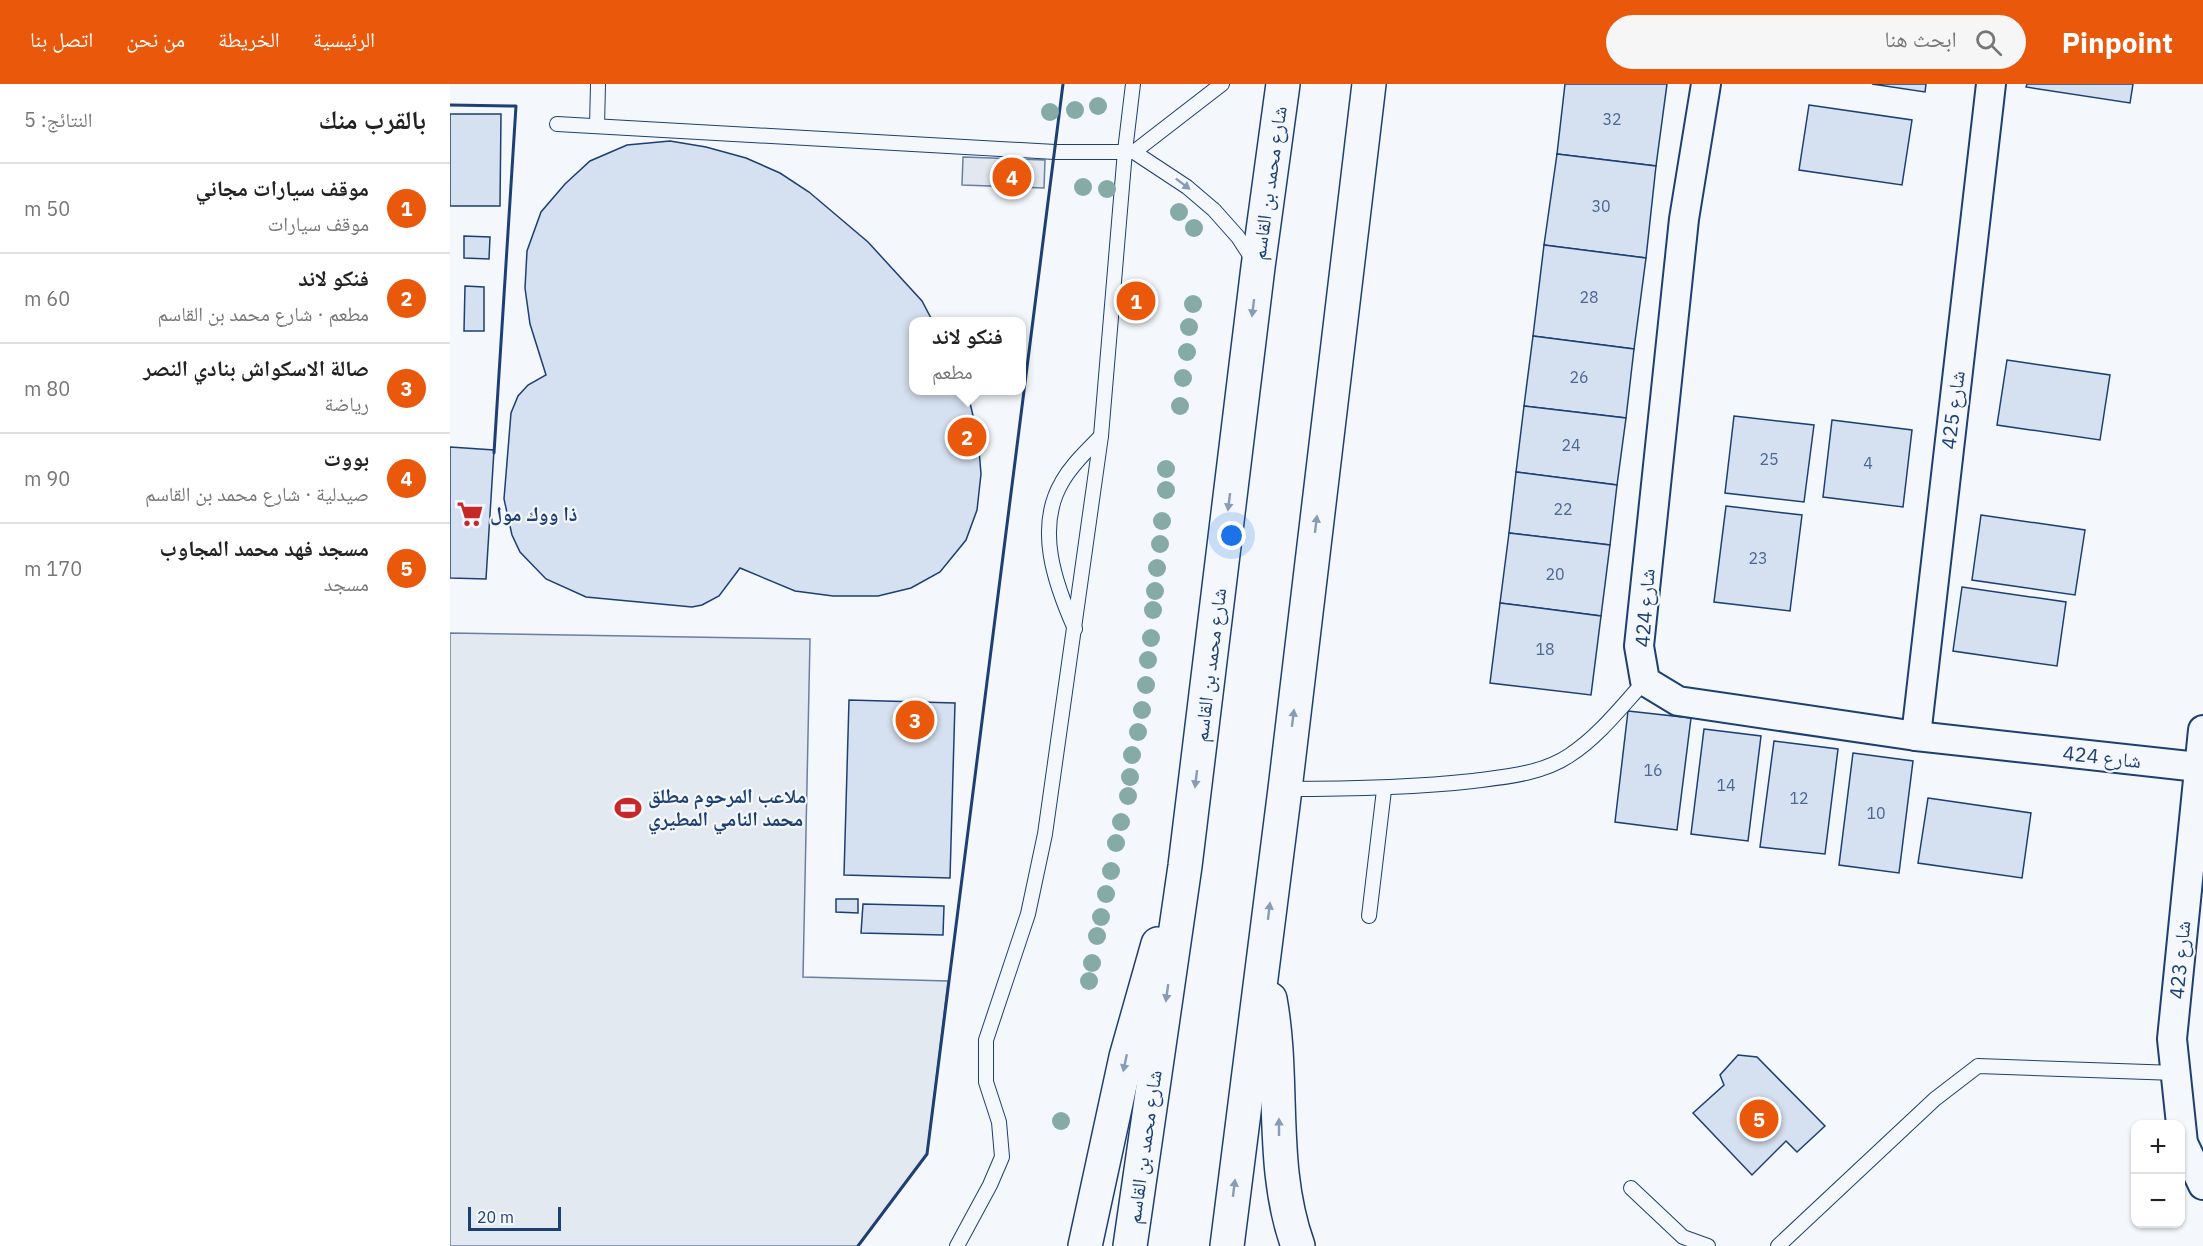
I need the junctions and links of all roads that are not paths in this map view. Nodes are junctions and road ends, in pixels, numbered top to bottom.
1 (598, 84) edge
2 (1133, 84) edge
3 (1222, 84) edge
4 (1283, 84) edge
5 (1369, 84) edge
6 (1706, 84) edge
7 (1991, 84) edge
8 (557, 124) dead end
9 (597, 126) junction
10 (1129, 152) junction
11 (1258, 267) junction
12 (1101, 436) junction
13 (1076, 631) junction
14 (1645, 681) junction
15 (2203, 730) edge
16 (1916, 736) junction
17 (2198, 767) junction
18 (1285, 789) junction
19 (1384, 790) junction
20 (1185, 866) junction
21 (1369, 916) dead end
22 (1263, 959) junction
23 (2176, 1073) junction
24 (2203, 1185) edge
25 (1630, 1188) dead end
26 (957, 1246) edge
27 (1085, 1246) edge
28 (1130, 1246) edge
29 (1227, 1246) edge
30 (1298, 1246) edge
31 (1708, 1246) edge
32 (1778, 1246) edge

1 - 9 lane
2 - 10 lane
3 - 10 lane
4 - 11 main road, شارع محمد بن القاسم
18 -> 5 main road
6 - 14 street, شارع 424
7 - 16 street, شارع 425
8 - 9 lane
9 - 10 lane
10 -> 11 lane
10 - 12 lane
11 -> 20 main road, شارع محمد بن القاسم
12 - 13 lane
12 - 13 lane
13 - 26 lane
14 - 16 street, شارع 424
14 - 19 lane
15 - 17 street, شارع 423
16 - 17 street, شارع 424
17 - 23 street, شارع 423
18 - 19 lane
22 -> 18 main road
19 - 21 lane
20 -> 27 main road
20 -> 28 main road, شارع محمد بن القاسم
29 -> 22 main road
30 -> 22 main road
23 - 24 street, شارع 423
23 - 32 lane
25 - 31 lane

